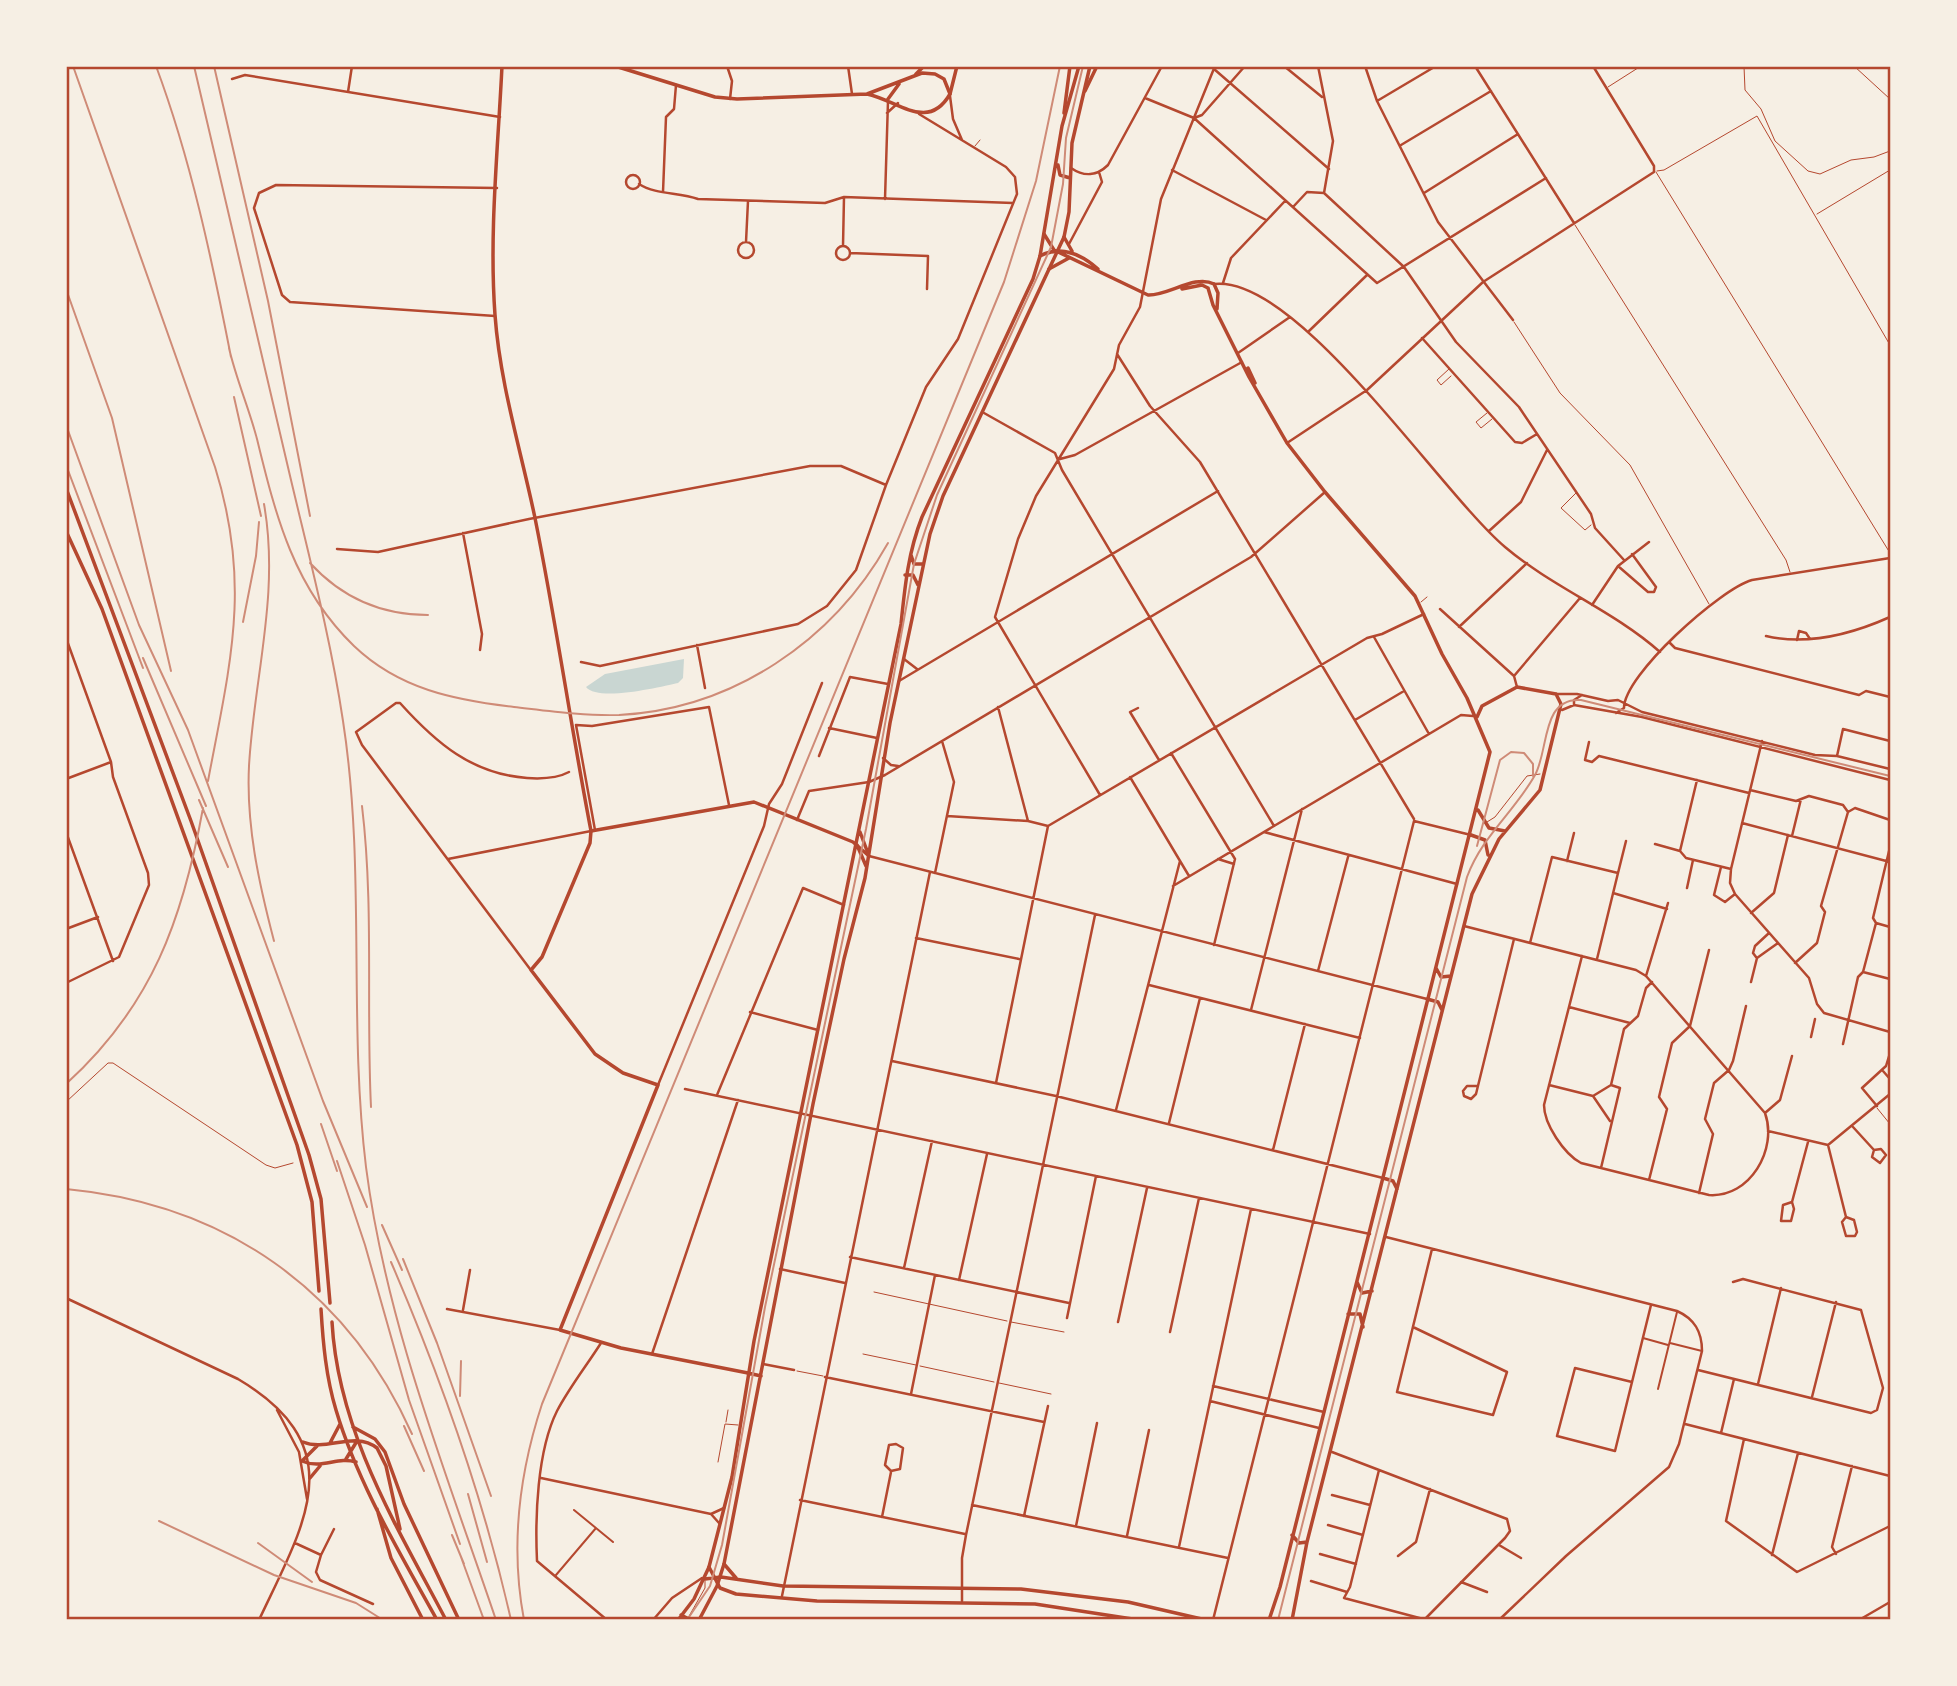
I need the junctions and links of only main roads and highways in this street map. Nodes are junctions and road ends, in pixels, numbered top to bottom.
1 (502, 66) edge
2 (615, 66) edge
3 (925, 66) edge
4 (957, 66) edge
5 (1070, 66) edge
6 (1079, 66) edge
7 (1090, 66) edge
8 (1097, 66) edge
9 (916, 74) junction
10 (899, 83) junction
11 (867, 94) junction
12 (950, 94) junction
13 (1082, 96) junction
14 (888, 99) junction
15 (1064, 118) junction
16 (1057, 163) junction
17 (1070, 178) junction
18 (1044, 234) junction
19 (1064, 237) junction
20 (1057, 251) junction
21 (1073, 253) junction
22 (1040, 257) junction
23 (1069, 258) junction
24 (1049, 269) junction
25 (1100, 271) junction
26 (1214, 284) junction
27 (1208, 288) junction
28 (1180, 289) junction
29 (1217, 311) junction
30 (66, 488) edge
31 (66, 531) edge
32 (910, 554) junction
33 (923, 564) junction
34 (905, 575) junction
35 (918, 587) junction
36 (1469, 701) junction
37 (1482, 706) junction
38 (1477, 718) junction
39 (1477, 808) junction
40 (860, 829) junction
41 (593, 831) junction
42 (1505, 831) junction
43 (1471, 835) junction
44 (872, 841) junction
45 (856, 845) junction
46 (863, 845) junction
47 (862, 851) junction
48 (869, 856) junction
49 (1488, 857) junction
50 (867, 868) junction
51 (1435, 967) junction
52 (1451, 976) junction
53 (1427, 999) junction
54 (1443, 1012) junction
55 (1383, 1178) junction
56 (1398, 1190) junction
57 (1356, 1280) junction
58 (319, 1291) dead end
59 (1372, 1291) junction
60 (330, 1303) dead end
61 (321, 1309) dead end
62 (1348, 1314) junction
63 (332, 1322) dead end
64 (1363, 1329) junction
65 (748, 1373) junction
66 (761, 1376) junction
67 (340, 1424) junction
68 (351, 1426) junction
69 (347, 1441) junction
70 (357, 1441) junction
71 (303, 1443) road end
72 (330, 1443) junction
73 (318, 1445) junction
74 (377, 1448) junction
75 (351, 1450) junction
76 (385, 1452) junction
77 (346, 1459) junction
78 (356, 1462) junction
79 (320, 1466) junction
80 (310, 1478) road end
81 (377, 1507) junction
82 (400, 1531) junction
83 (1292, 1535) junction
84 (1307, 1542) junction
85 (724, 1564) junction
86 (709, 1567) junction
87 (712, 1577) junction
88 (721, 1577) junction
89 (705, 1579) junction
90 (738, 1579) junction
91 (717, 1586) junction
92 (723, 1591) junction
93 (713, 1596) junction
94 (680, 1617) edge
95 (423, 1619) edge
96 (437, 1619) edge
97 (446, 1619) edge
98 (459, 1619) edge
99 (689, 1619) edge
100 (699, 1619) edge
101 (1139, 1619) edge
102 (1206, 1619) edge
103 (1269, 1619) edge
104 (1292, 1619) edge

1 - 41 main road
2 - 11 main road
3 - 9 main road
4 - 12 main road
5 - 15 main road
6 - 15 main road
7 - 13 main road
8 - 13 main road
9 - 10 main road
9 - 12 main road
10 - 11 main road
10 - 14 main road
11 - 14 main road
12 - 14 main road
13 - 17 main road
15 - 16 main road
16 - 17 main road
16 - 18 main road
17 - 19 main road
18 - 20 main road
18 - 22 main road
19 - 20 main road
19 - 21 main road
20 - 21 main road
20 - 22 main road
20 - 23 main road
20 - 24 main road
21 - 25 main road
22 - 32 main road
23 - 24 main road
23 - 25 main road
24 - 33 main road
25 - 28 main road
26 - 27 main road
26 - 28 main road
26 - 29 main road
27 - 28 main road
27 - 29 main road
29 - 36 main road
30 - 60 main road
31 - 58 main road
32 - 33 main road
32 - 34 main road
33 - 35 main road
34 - 35 main road
34 - 40 main road
35 - 44 main road
36 - 37 main road
36 - 38 main road
37 - 38 main road
37 - 42 main road
38 - 39 main road
39 - 42 main road
39 - 43 main road
40 - 45 main road
40 - 46 main road
41 - 45 main road
41 - 65 main road
42 - 49 main road
43 - 49 main road
43 - 51 main road
44 - 46 main road
44 - 48 main road
45 - 46 main road
45 - 47 main road
45 - 65 main road
46 - 48 main road
47 - 48 main road
47 - 50 main road
48 - 50 main road
49 - 52 main road
50 - 66 main road
51 - 52 main road
51 - 53 main road
52 - 54 main road
53 - 54 main road
53 - 55 main road
54 - 56 main road
55 - 56 main road
55 - 57 main road
56 - 59 main road
57 - 59 main road
57 - 62 main road
59 - 64 main road
61 - 67 main road
62 - 64 main road
62 - 83 main road
63 - 68 main road
64 - 84 main road
65 - 66 main road
65 - 86 main road
66 - 85 main road
67 - 69 main road
67 - 72 main road
68 - 70 main road
68 - 76 main road
69 - 70 main road
69 - 72 main road
69 - 75 main road
70 - 74 main road
70 - 75 main road
70 - 82 main road
71 - 73 main road
72 - 73 main road
73 - 79 main road
74 - 76 main road
74 - 82 main road
75 - 77 main road
75 - 78 main road
76 - 98 main road
77 - 78 main road
77 - 79 main road
78 - 81 main road
79 - 80 main road
81 - 95 main road
81 - 96 main road
82 - 97 main road
83 - 84 main road
83 - 103 main road
84 - 104 main road
85 - 88 main road
85 - 90 main road
86 - 87 main road
86 - 89 main road
87 - 88 main road
87 - 89 main road
87 - 91 main road
88 - 90 main road
88 - 91 main road
89 - 94 main road
90 - 102 main road
91 - 92 main road
91 - 93 main road
92 - 93 main road
92 - 101 main road
93 - 100 main road
94 - 99 main road

